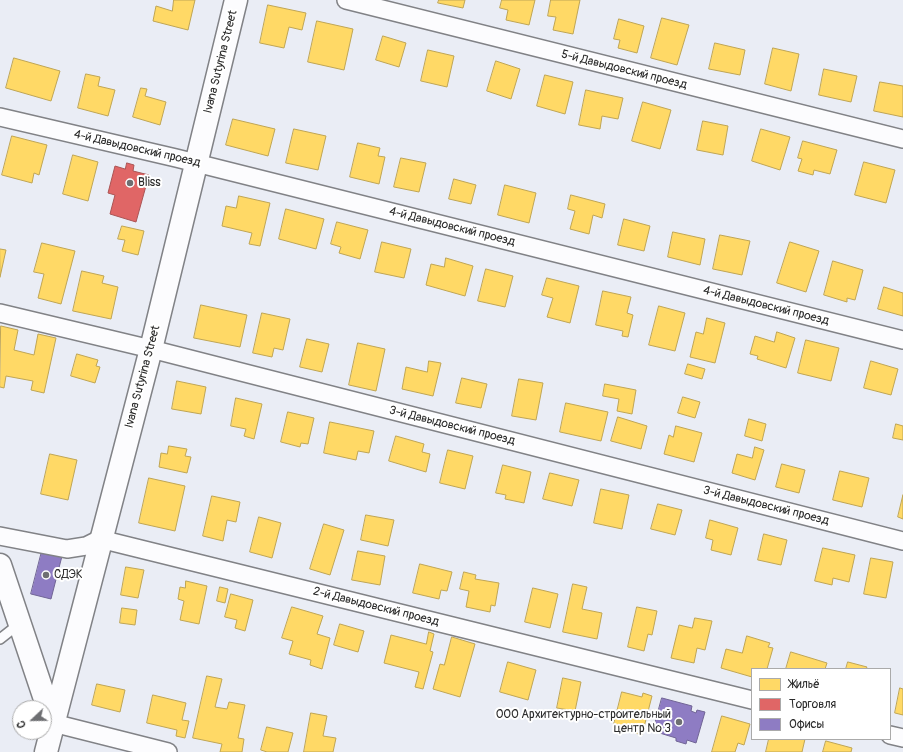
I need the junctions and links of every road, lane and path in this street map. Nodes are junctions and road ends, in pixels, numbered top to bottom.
1 (236, 0) edge
2 (346, 0) edge
3 (0, 117) edge
4 (903, 140) edge
5 (196, 163) junction
6 (0, 313) edge
7 (903, 340) edge
8 (151, 349) junction
9 (0, 536) edge
10 (100, 539) junction
11 (903, 541) edge
12 (0, 565) edge
13 (20, 623) junction
14 (0, 639) edge
15 (751, 700) edge
16 (53, 723) junction
17 (891, 735) edge
18 (903, 738) edge
19 (46, 752) edge
20 (168, 752) edge

1 - 5 main road, Ivana Sutyrina Street
2 - 4 street, 5-й Давыдовский проезд
3 - 5 street, 4-й Давыдовский проезд
5 - 7 street, 4-й Давыдовский проезд
5 - 8 main road, Ivana Sutyrina Street
6 - 8 street, 3-й Давыдовский проезд
8 - 10 main road, Ivana Sutyrina Street
8 - 11 street, 3-й Давыдовский проезд
9 - 10 street
10 - 15 street, 2-й Давыдовский проезд
10 - 16 main road, Ivana Sutyrina Street
12 - 13 main road
13 - 14 lane
13 - 16 main road
16 - 19 main road, Ivana Sutyrina Street
16 - 20 street
17 - 18 street

